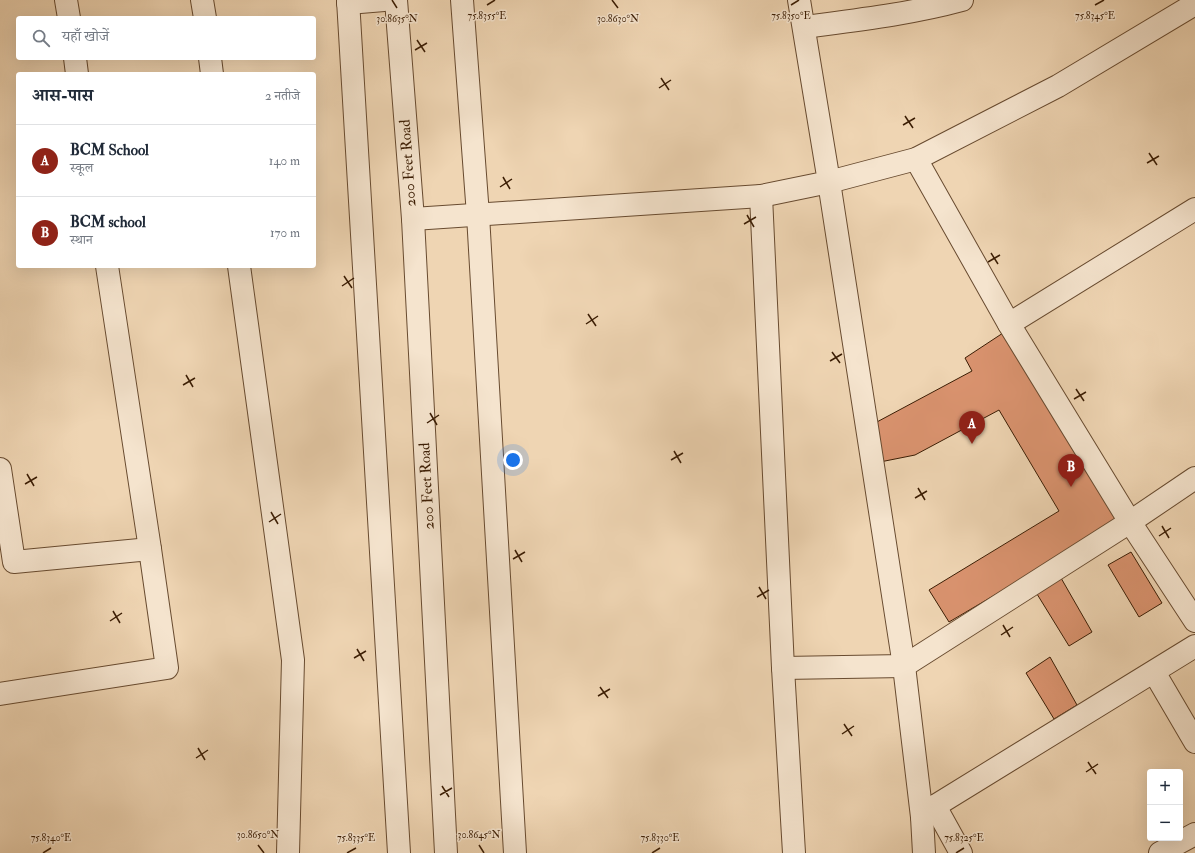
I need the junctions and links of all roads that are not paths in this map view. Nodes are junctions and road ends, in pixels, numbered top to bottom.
1 (66, 0) edge
2 (202, 0) edge
3 (384, 0) edge
4 (396, 0) edge
5 (462, 0) edge
6 (799, 0) edge
7 (962, 0) edge
8 (348, 2) edge
9 (1195, 4) edge
10 (69, 16) edge
11 (204, 16) edge
12 (804, 27) junction
13 (75, 60) edge
14 (210, 60) edge
15 (77, 72) edge
16 (212, 72) edge
17 (916, 159) junction
18 (829, 182) junction
19 (760, 196) junction
20 (1195, 209) edge
21 (478, 215) junction
22 (413, 219) junction
23 (107, 268) edge
24 (239, 268) edge
25 (1009, 324) junction
26 (0, 470) edge
27 (1195, 478) edge
28 (1130, 522) junction
29 (150, 549) junction
30 (7, 563) edge
31 (1195, 621) edge
32 (1195, 646) edge
33 (904, 666) junction
34 (783, 668) junction
35 (1154, 672) junction
36 (0, 694) edge
37 (1195, 742) edge
38 (928, 812) junction
39 (1195, 834) edge
40 (288, 853) edge
41 (399, 853) edge
42 (446, 853) edge
43 (515, 853) edge
44 (794, 853) edge
45 (924, 853) edge
46 (961, 853) edge
47 (1160, 853) edge

1 - 10 street
2 - 11 street
3 - 8 street
4 - 22 street, 200 Feet Road
5 - 21 street
6 - 12 street
7 - 12 street
8 - 41 street
9 - 17 street
12 - 18 street
13 - 15 street
14 - 16 street
17 - 18 street
17 - 25 street
18 - 19 street
18 - 33 street
19 - 21 street
19 - 34 street
20 - 25 street
21 - 22 street
21 - 43 street
22 - 42 street, 200 Feet Road
23 - 29 street
24 - 40 street
25 - 28 street
26 - 30 street
27 - 28 street
28 - 31 street
28 - 33 street
29 - 30 street
29 - 36 street
32 - 35 street
33 - 34 street
33 - 38 street
34 - 44 street
35 - 37 street
35 - 38 street
38 - 45 street
38 - 46 street
39 - 47 street

